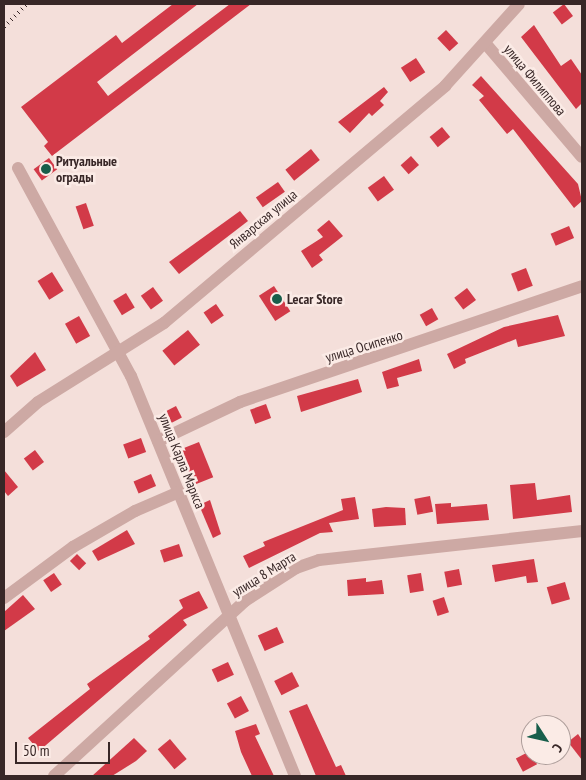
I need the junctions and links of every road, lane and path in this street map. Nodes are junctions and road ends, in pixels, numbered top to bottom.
1 (519, 4) edge
2 (486, 44) junction
3 (582, 157) edge
4 (18, 168) dead end
5 (582, 286) edge
6 (117, 353) junction
7 (4, 432) edge
8 (158, 441) junction
9 (179, 492) junction
10 (582, 531) edge
11 (4, 598) edge
12 (229, 615) junction
13 (54, 776) edge
14 (295, 776) edge

1 - 2 street, Январская улица
2 - 3 street, улица Филиппова
2 - 6 street, Январская улица
4 - 6 street, улица Карла Маркса
5 - 8 street, улица Осипенко
6 - 7 street, Январская улица
6 - 8 street, улица Карла Маркса
8 - 9 street, улица Карла Маркса
9 - 11 street
9 - 12 street, улица Карла Маркса
10 - 12 street, улица 8 Марта
12 - 13 street, улица 8 Марта
12 - 14 street, улица Карла Маркса

